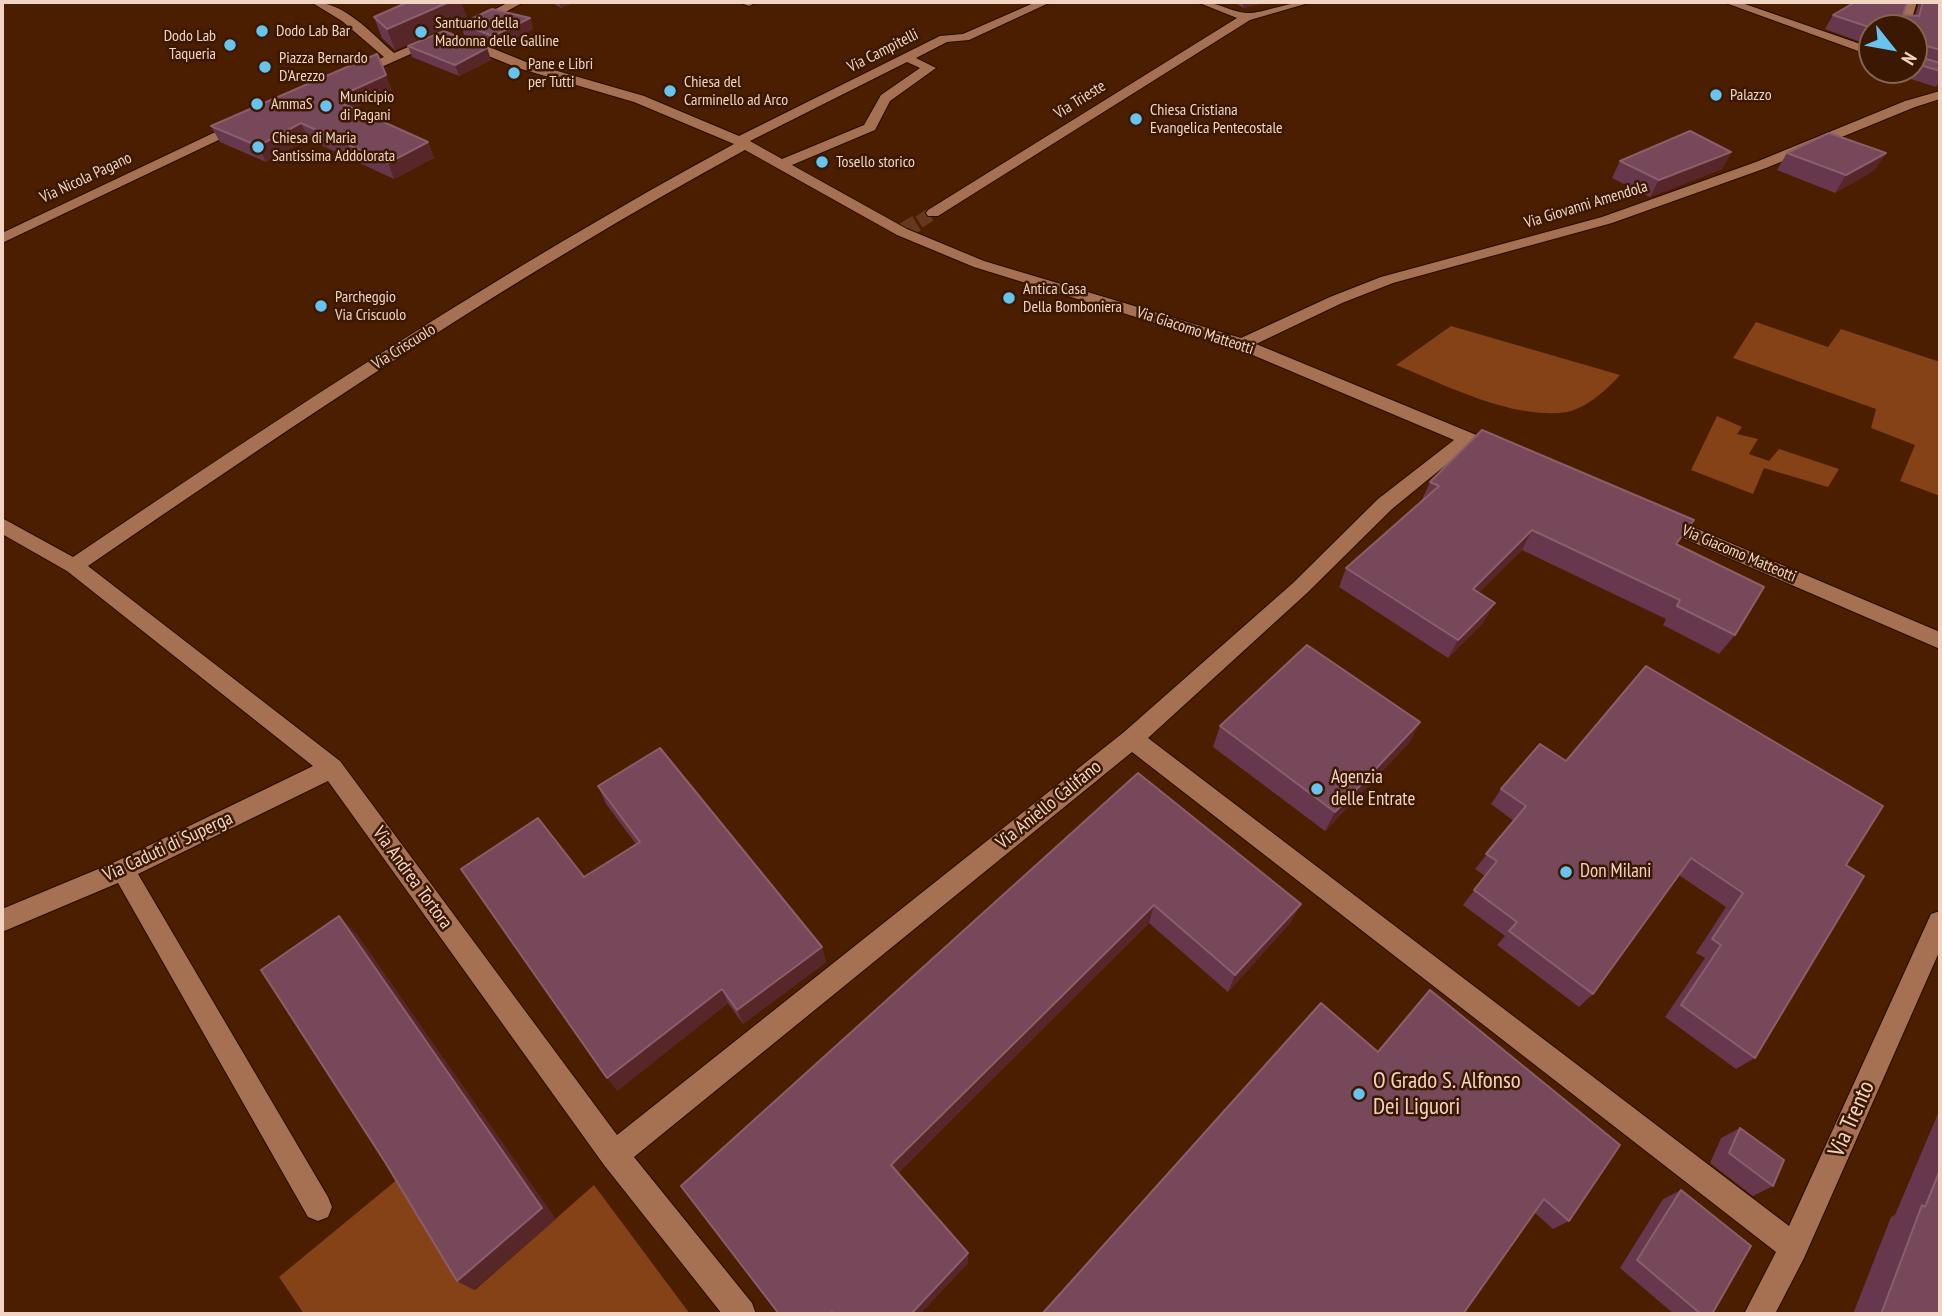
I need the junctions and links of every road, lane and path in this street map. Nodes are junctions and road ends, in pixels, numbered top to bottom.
1 (317, 2) edge
2 (519, 2) edge
3 (1045, 2) edge
4 (1203, 2) edge
5 (1306, 2) edge
6 (1729, 2) edge
7 (1285, 4) edge
8 (1246, 17) junction
9 (448, 35) junction
10 (1858, 47) edge
11 (392, 58) junction
12 (907, 58) junction
13 (336, 82) edge
14 (1940, 95) edge
15 (253, 118) edge
16 (743, 143) junction
17 (782, 164) junction
18 (933, 213) tunnel mouth
19 (2, 239) edge
20 (1242, 344) junction
21 (1468, 438) junction
22 (1519, 460) edge
23 (1647, 515) edge
24 (2, 524) edge
25 (74, 566) junction
26 (1940, 640) edge
27 (1132, 738) junction
28 (332, 768) junction
29 (123, 870) junction
30 (2, 921) edge
31 (1940, 922) edge
32 (614, 1155) junction
33 (318, 1207) dead end
34 (1794, 1248) junction
35 (741, 1314) edge
36 (1759, 1314) edge

1 - 11 street
2 - 9 street
3 - 12 street, Via Campitelli
4 - 8 street
5 - 7 street, Via Trieste
6 - 10 street
7 - 8 street, Via Trieste
8 - 18 street, Via Trieste
9 - 11 street
9 - 16 street, Via Giacomo Matteotti
11 - 13 street
12 - 16 street, Via Campitelli
12 - 17 street
14 - 20 street, Via Giovanni Amendola
15 - 19 street, Via Nicola Pagano
16 - 17 street, Via Giacomo Matteotti
16 - 25 street, Via Criscuolo
17 - 20 street, Via Giacomo Matteotti
20 - 21 street, Via Giacomo Matteotti
21 - 22 street, Via Giacomo Matteotti
21 - 27 street, Via Aniello Califano
23 - 26 street, Via Giacomo Matteotti
24 - 25 street, Via Andrea Tortora
25 - 28 street, Via Andrea Tortora
27 - 32 street, Via Aniello Califano
27 - 34 street
28 - 29 street, Via Caduti di Superga
28 - 32 street, Via Andrea Tortora
29 - 30 street, Via Caduti di Superga
29 - 33 street
31 - 34 street, Via Trento
32 - 35 street, Via Andrea Tortora
34 - 36 street, Via Trento

